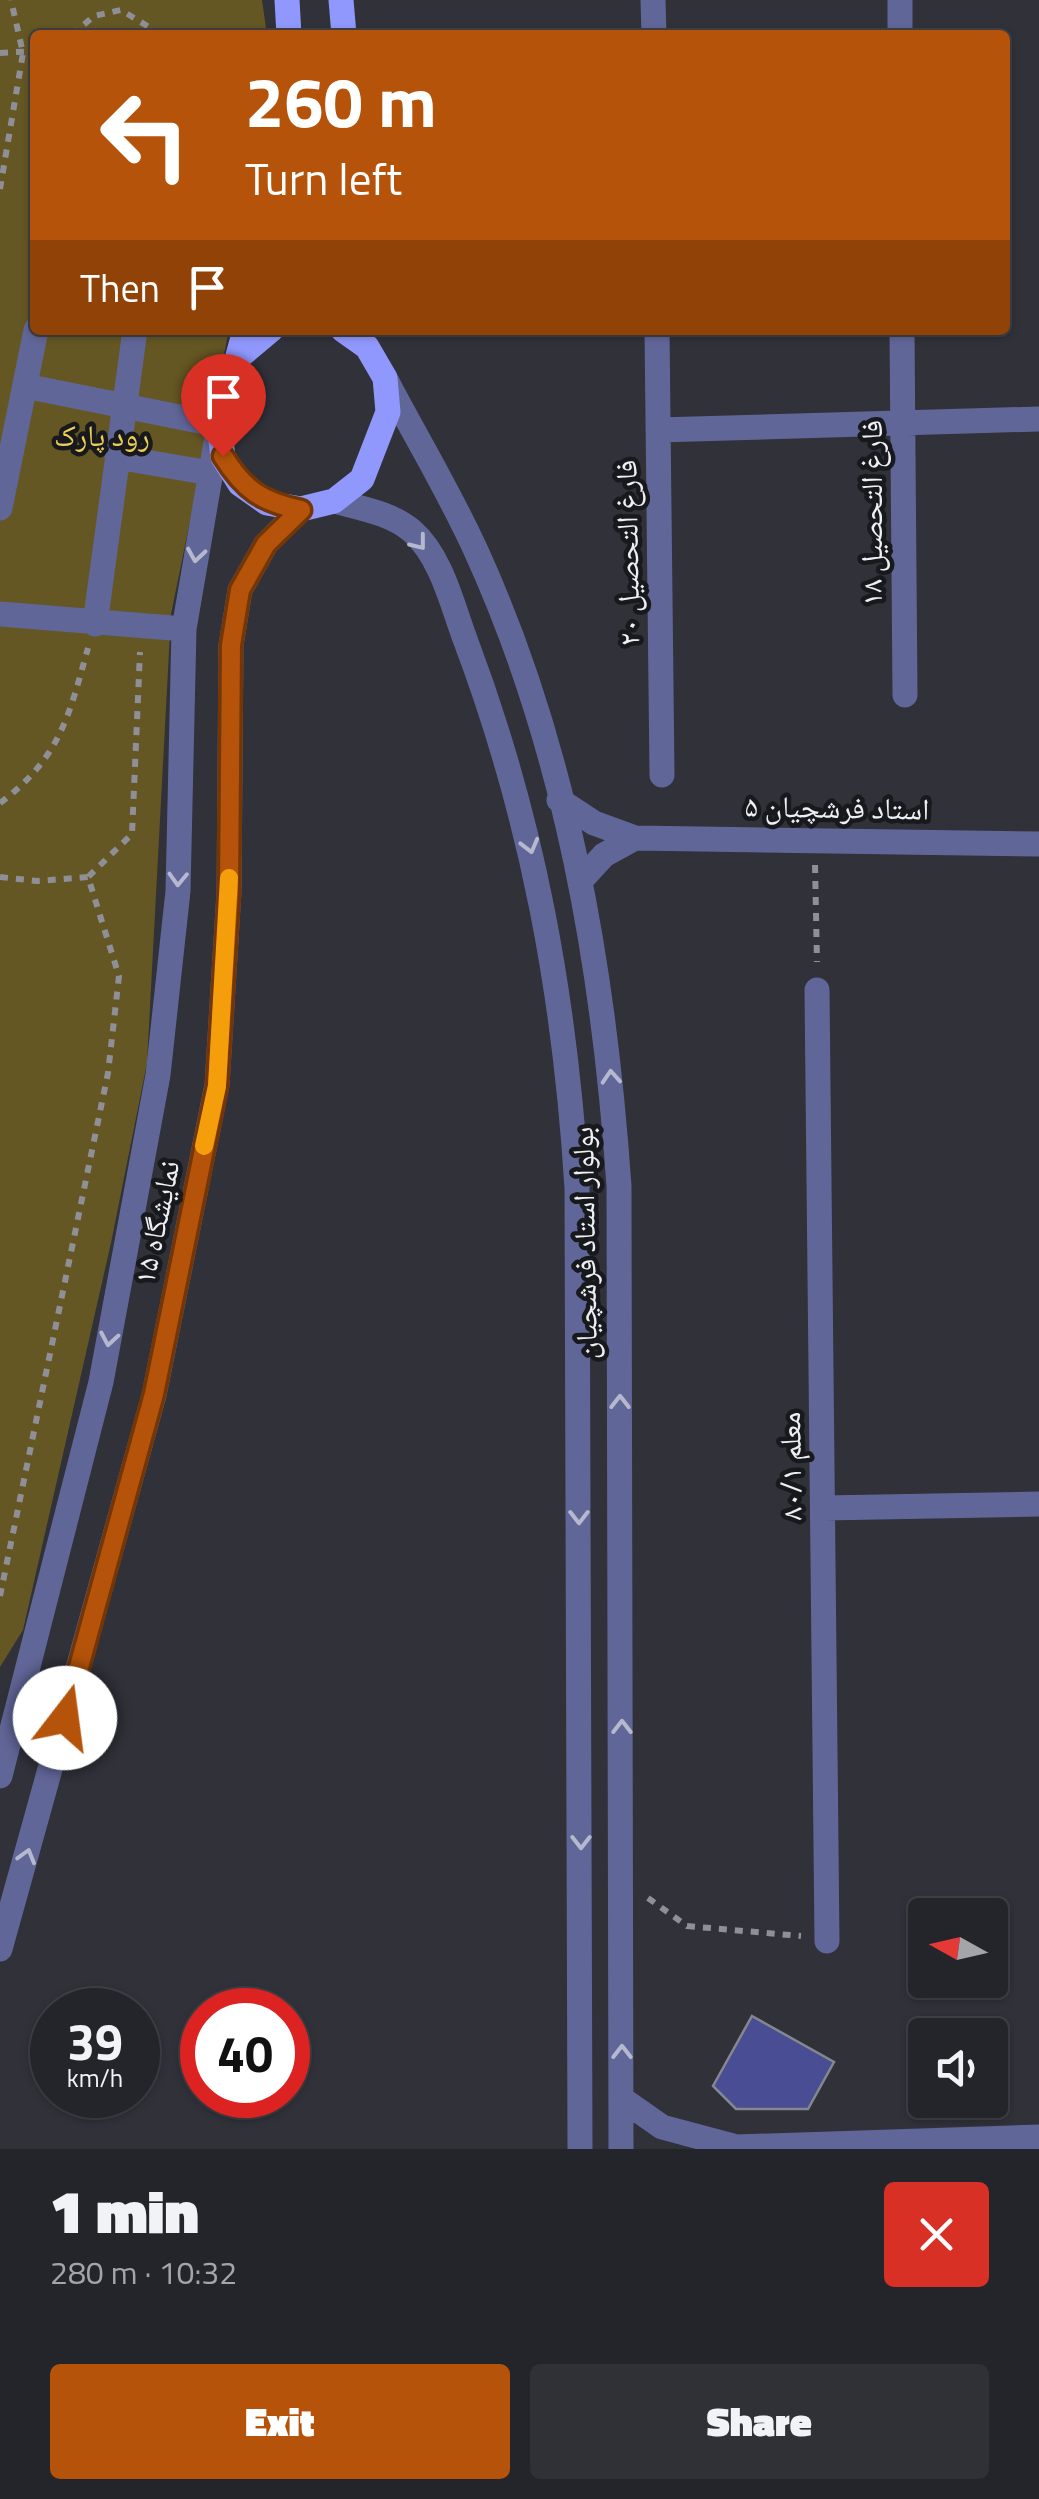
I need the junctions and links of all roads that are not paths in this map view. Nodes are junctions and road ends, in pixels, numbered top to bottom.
1 (288, 0) edge
2 (341, 0) edge
3 (653, 0) edge
4 (900, 0) edge
5 (289, 30) edge
6 (344, 30) edge
7 (654, 30) edge
8 (900, 30) edge
9 (35, 335) edge
10 (134, 335) edge
11 (244, 335) edge
12 (265, 335) edge
13 (657, 335) edge
14 (902, 335) edge
15 (367, 339) edge
16 (240, 356) junction
17 (385, 378) junction
18 (25, 386) junction
19 (124, 406) junction
20 (1039, 419) edge
21 (218, 424) junction
22 (903, 426) junction
23 (658, 430) junction
24 (118, 457) junction
25 (210, 473) junction
26 (334, 501) junction
27 (0, 508) edge
28 (301, 510) junction
29 (0, 614) edge
30 (95, 624) junction
31 (184, 629) junction
32 (905, 694) dead end
33 (662, 775) dead end
34 (560, 800) junction
35 (635, 838) junction
36 (1039, 844) edge
37 (582, 879) junction
38 (817, 990) road end
39 (1039, 1504) edge
40 (823, 1508) junction
41 (0, 1776) edge
42 (828, 1942) road end
43 (0, 1950) edge
44 (622, 2100) junction
45 (1039, 2137) edge
46 (736, 2148) edge
47 (580, 2149) edge
48 (621, 2149) edge

1 - 5 main road
2 - 6 main road
3 - 7 street
4 - 8 street
9 - 18 street
10 - 19 street
11 - 16 main road
12 - 16 main road
13 - 23 street, فارغ التحصیل ۲۰
14 - 22 street, فارغ التحصیل ۱۸
15 - 17 main road
16 - 21 main road
17 - 26 main road
17 - 34 street, بولوار استاد فرشچیان
18 - 19 street
18 - 27 street
19 - 21 street
19 - 24 street
20 - 22 street
21 - 25 street, نمایشگاه ۱۵
21 - 28 main road
22 - 23 street
22 - 32 street, فارغ التحصیل ۱۸
23 - 33 street, فارغ التحصیل ۲۰
24 - 25 street
24 - 30 street
25 -> 31 street, نمایشگاه ۱۵
26 - 28 main road
26 -> 47 street, بولوار استاد فرشچیان
43 -> 28 street, نمایشگاه ۱۵
29 - 30 street
30 - 31 street
31 -> 41 street, نمایشگاه ۱۵
34 - 35 street, استاد فرشچیان ۵
34 - 37 street, بولوار استاد فرشچیان
35 - 36 street, استاد فرشچیان ۵
35 - 37 street
44 -> 37 street, بولوار استاد فرشچیان
38 - 40 street, معلم ۸۰/۱
39 - 40 street
40 - 42 street, معلم ۸۰/۱
44 - 46 street
44 - 48 street, بولوار استاد فرشچیان
45 - 46 street

